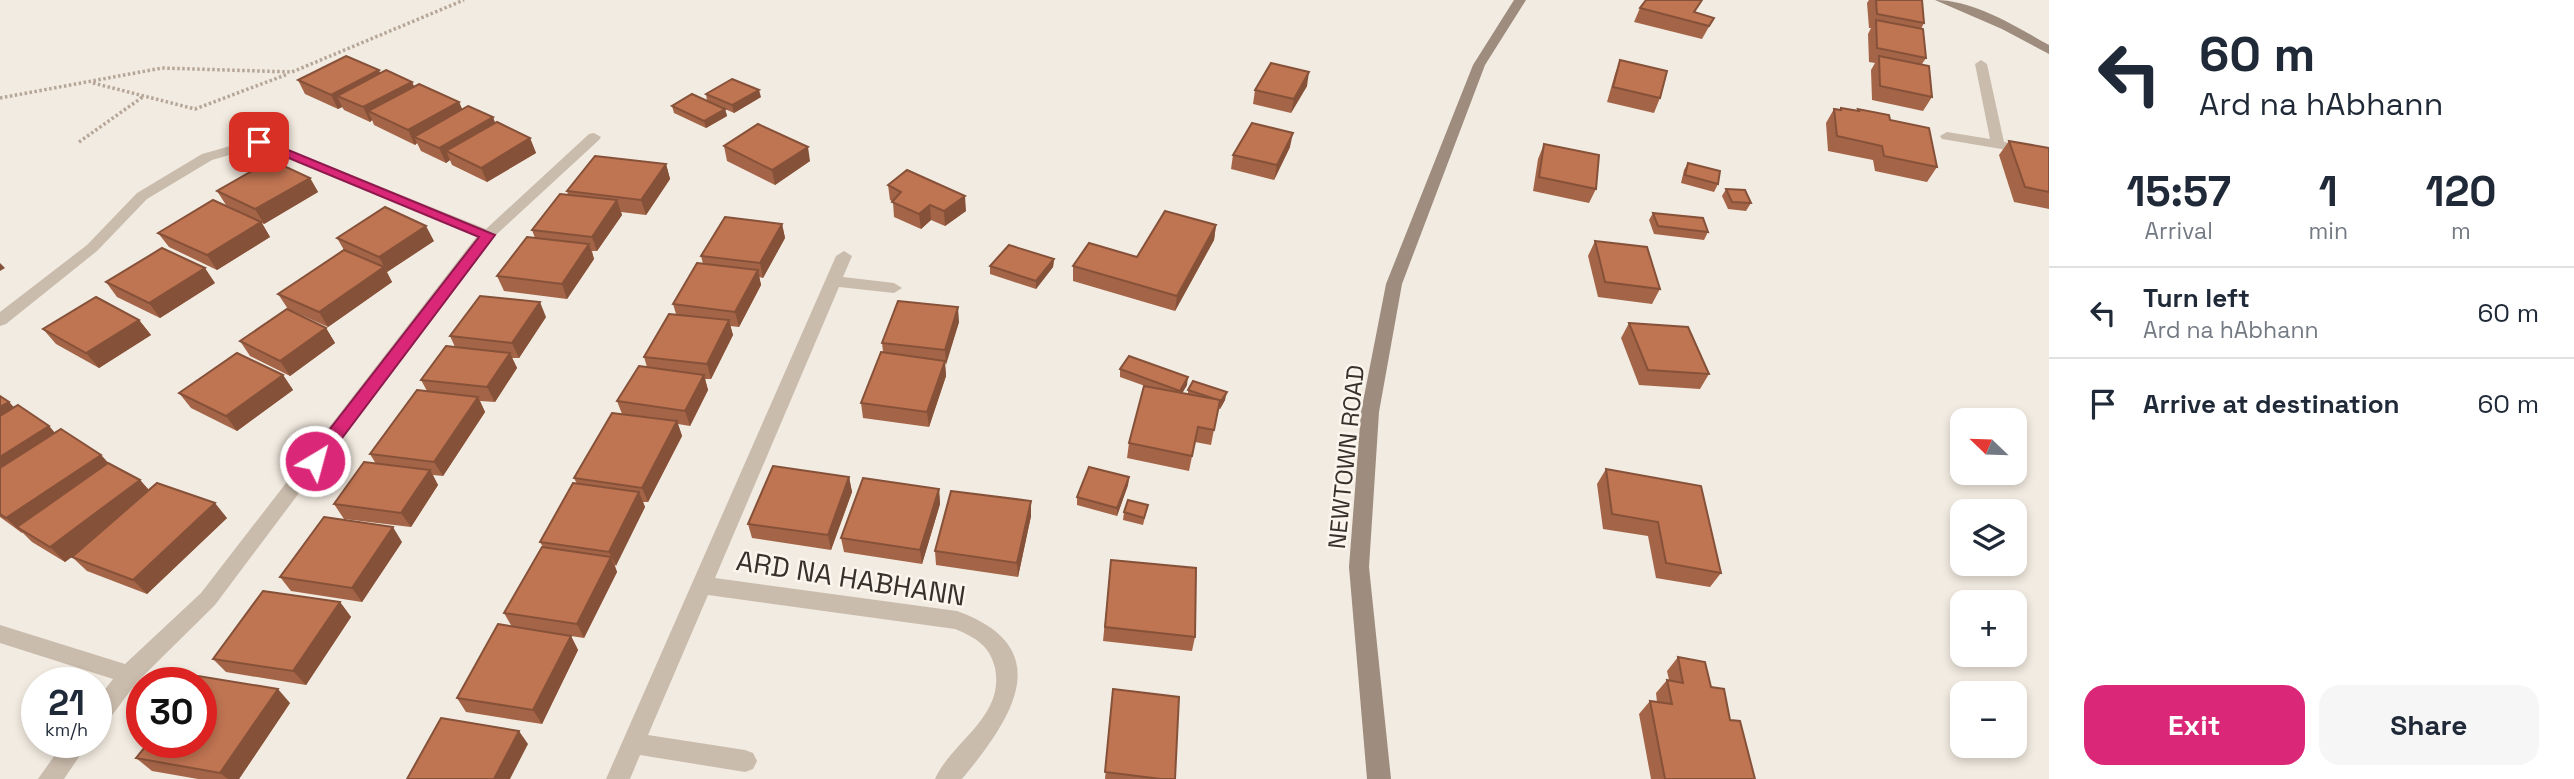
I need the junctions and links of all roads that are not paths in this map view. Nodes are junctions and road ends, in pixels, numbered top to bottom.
1 (1520, 0) edge
2 (1941, 0) edge
3 (2049, 50) edge
4 (1981, 64) dead end
5 (1947, 136) dead end
6 (594, 137) dead end
7 (1998, 145) junction
8 (2049, 153) edge
9 (488, 235) junction
10 (844, 256) dead end
11 (833, 281) junction
12 (894, 288) dead end
13 (0, 320) edge
14 (701, 585) junction
15 (0, 635) edge
16 (138, 667) edge
17 (126, 674) edge
18 (126, 680) edge
19 (112, 698) edge
20 (634, 743) junction
21 (66, 758) edge
22 (745, 761) dead end
23 (50, 779) edge
24 (618, 779) edge
25 (947, 779) edge
26 (1379, 779) edge

1 - 26 main road, NEWTOWN ROAD
2 - 3 main road
4 - 7 street
5 - 7 street
6 - 9 street
7 - 8 street
9 - 13 street
9 - 16 street
10 - 11 street, ARD NA HABHANN
11 - 12 street
11 - 14 street, ARD NA HABHANN
14 - 20 street, ARD NA HABHANN
14 - 25 street, ARD NA HABHANN
15 - 17 street
18 - 19 street
20 - 22 street
20 - 24 street, ARD NA HABHANN
21 - 23 street

